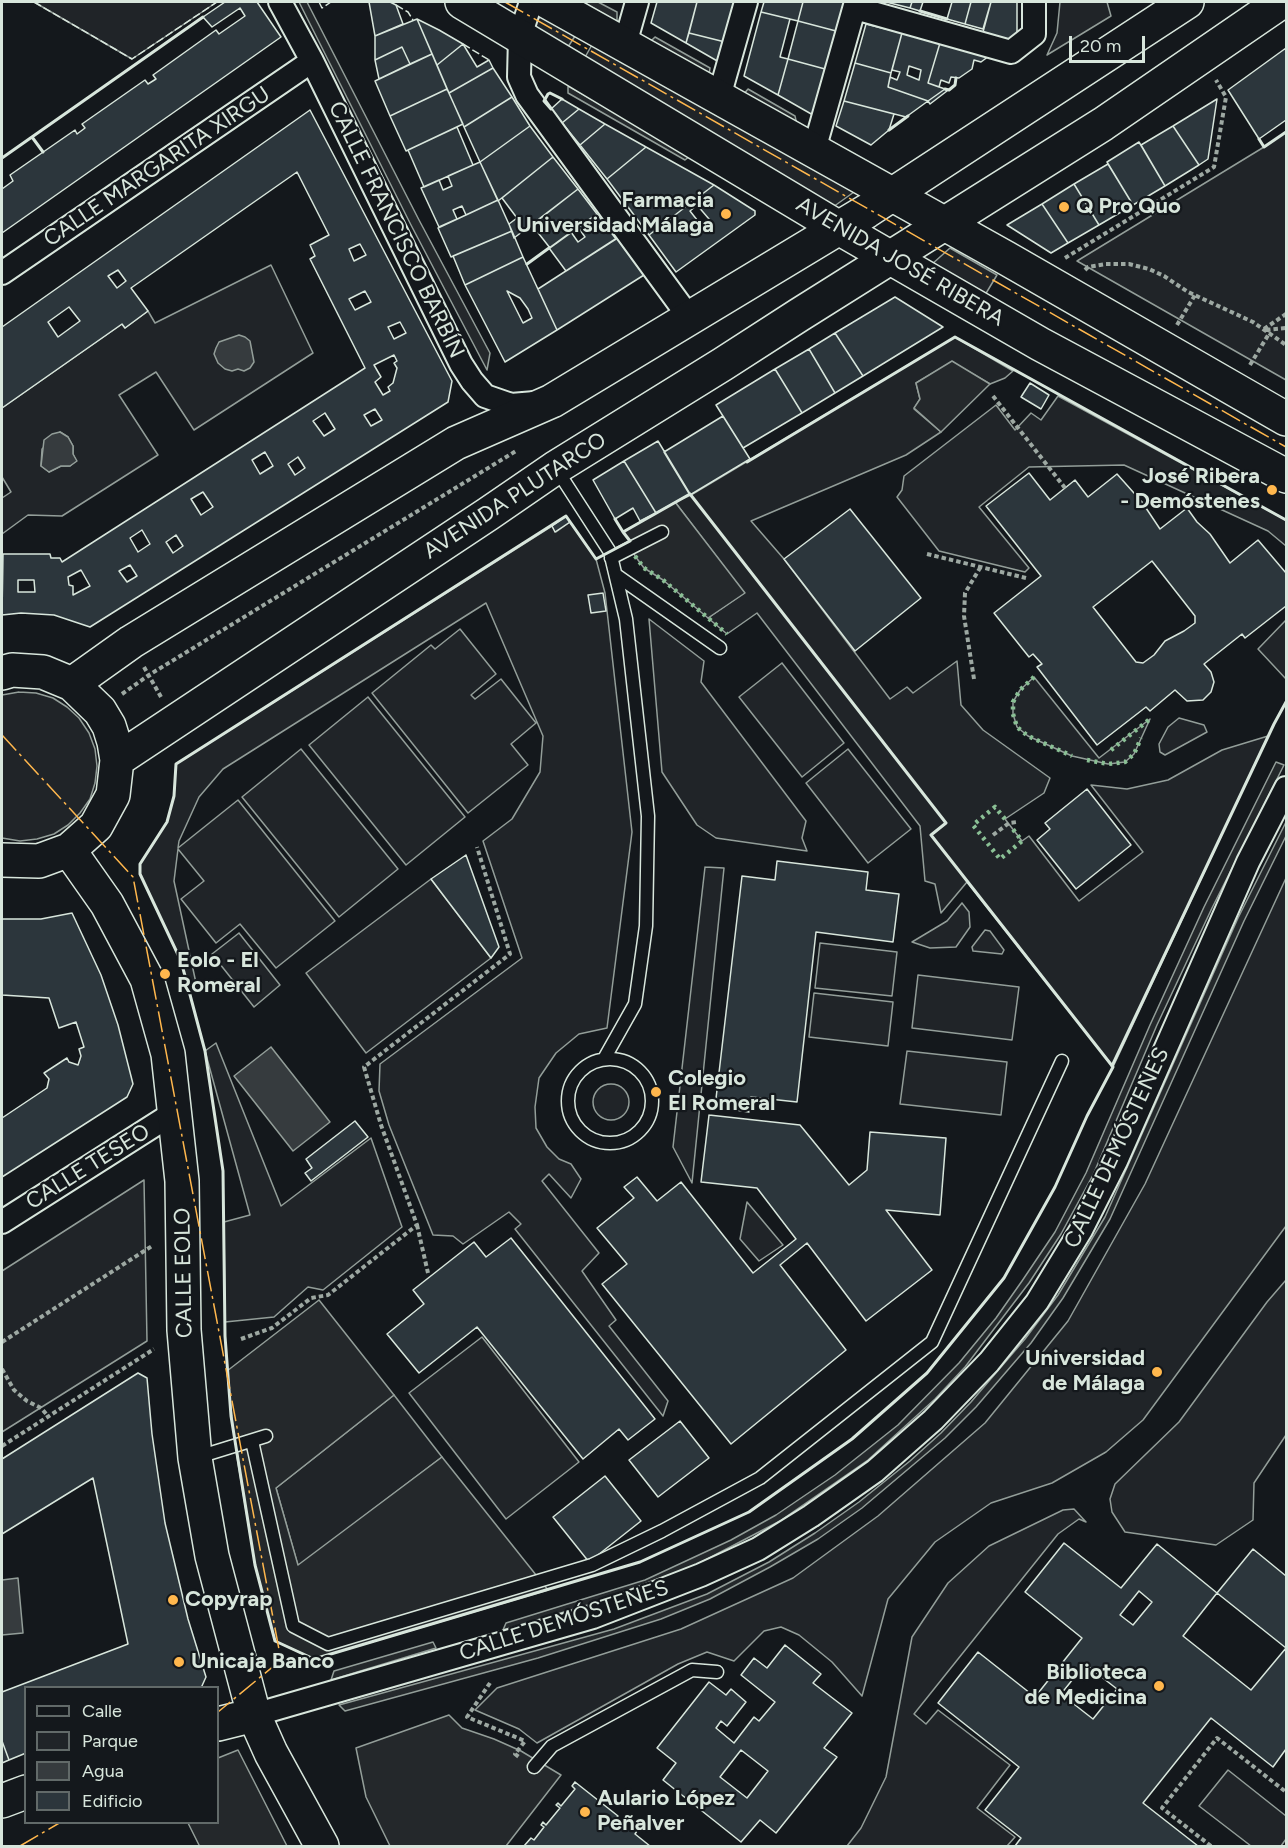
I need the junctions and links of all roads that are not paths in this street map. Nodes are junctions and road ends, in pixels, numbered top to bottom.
1 (280, 2) edge
2 (462, 2) edge
3 (531, 2) edge
4 (548, 2) edge
5 (637, 2) edge
6 (746, 2) edge
7 (1034, 2) edge
8 (1281, 2) edge
9 (1179, 4) edge
10 (855, 5) edge
11 (520, 36) junction
12 (625, 44) junction
13 (312, 61) junction
14 (719, 97) junction
15 (814, 150) junction
16 (880, 203) junction
17 (839, 228) junction
18 (918, 241) junction
19 (2, 273) edge
20 (689, 317) junction
21 (552, 401) junction
22 (1287, 419) edge
23 (555, 468) junction
24 (1287, 476) edge
25 (662, 532) dead end
26 (611, 555) junction
27 (616, 575) junction
28 (720, 648) dead end
29 (2, 673) edge
30 (72, 684) junction
31 (117, 759) junction
32 (1287, 788) edge
33 (69, 850) junction
34 (2, 860) edge
35 (604, 1059) junction
36 (1062, 1061) dead end
37 (175, 1112) junction
38 (2, 1222) edge
39 (266, 1436) dead end
40 (252, 1441) junction
41 (195, 1458) junction
42 (717, 1672) dead end
43 (254, 1715) junction
44 (219, 1724) edge
45 (534, 1767) road end
46 (24, 1793) edge
47 (2, 1801) edge
48 (322, 1846) edge

1 - 13 street, CALLE FRANCISCO BARBÍN
2 - 11 main road, AVENIDA JOSÉ RIBERA
3 - 11 street
4 - 12 main road, AVENIDA JOSÉ RIBERA
5 - 12 street
6 - 14 street
7 - 10 street
8 - 18 main road, AVENIDA PLUTARCO
9 - 16 main road
10 - 15 street
11 - 17 main road, AVENIDA JOSÉ RIBERA
11 - 20 street
12 - 14 main road, AVENIDA JOSÉ RIBERA
13 - 19 street, CALLE MARGARITA XIRGU
13 - 21 street, CALLE FRANCISCO BARBÍN
14 - 15 main road, AVENIDA JOSÉ RIBERA
15 - 16 main road, AVENIDA JOSÉ RIBERA
16 - 17 main road
16 - 18 main road, AVENIDA JOSÉ RIBERA
17 - 18 main road, AVENIDA JOSÉ RIBERA
17 - 20 main road
18 - 22 main road, AVENIDA JOSÉ RIBERA
18 - 23 main road, AVENIDA PLUTARCO
18 - 24 main road, AVENIDA JOSÉ RIBERA
20 - 21 main road
21 - 30 main road
23 - 26 lane
23 - 31 main road, AVENIDA PLUTARCO
25 - 26 lane
26 - 27 lane
27 - 28 lane
27 - 35 lane
29 - 30 main road
30 - 31 main road
31 - 33 main road
32 - 43 street, CALLE DEMÓSTENES
33 - 34 main road
33 - 37 main road, CALLE EOLO
35 - 35 lane
36 - 40 lane
37 - 38 street, CALLE TESEO
37 - 41 main road, CALLE EOLO
39 - 40 lane
40 - 41 lane
41 - 43 main road, CALLE EOLO
42 - 45 lane
43 - 44 main road, CALLE DEMÓSTENES
43 - 48 main road, CALLE EOLO
46 - 47 main road

